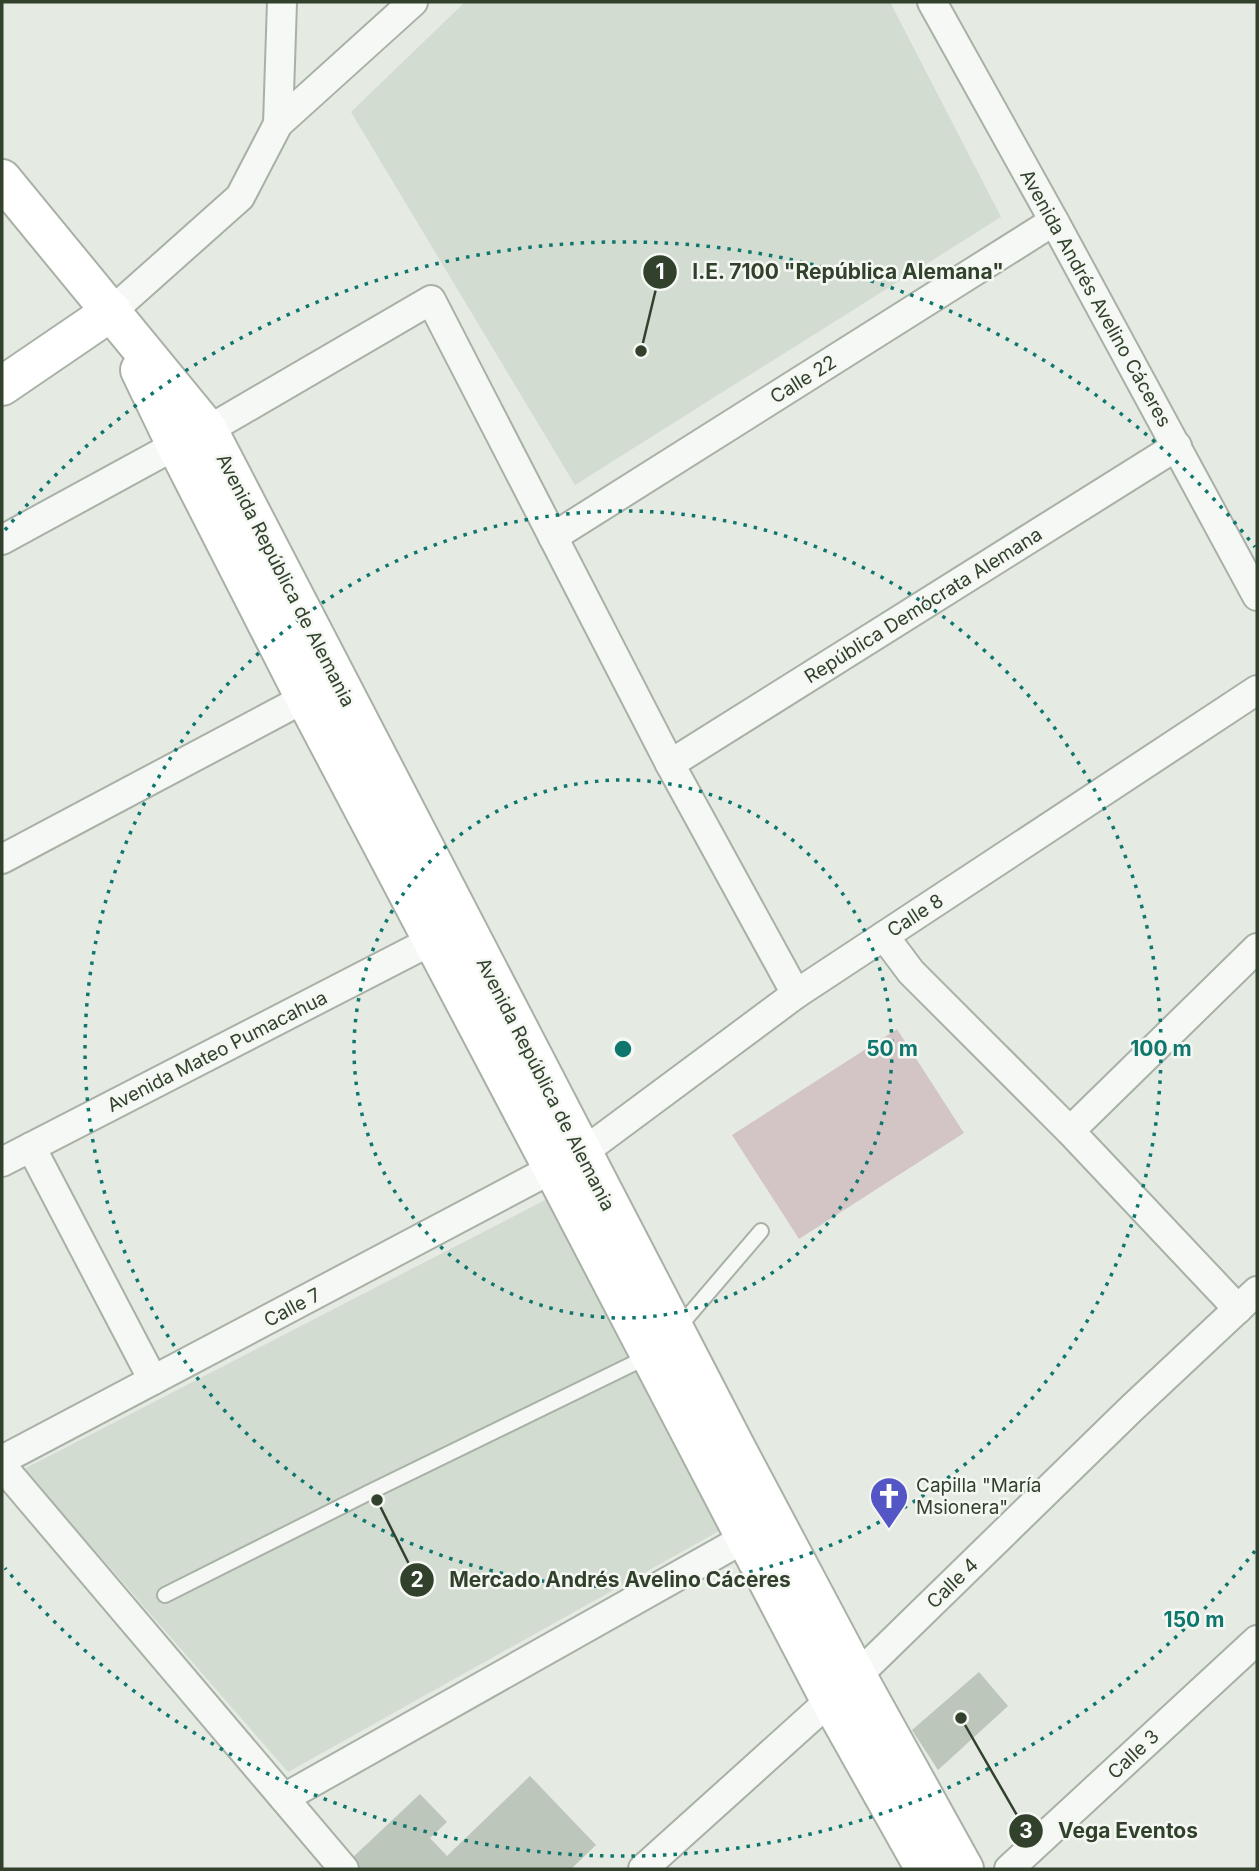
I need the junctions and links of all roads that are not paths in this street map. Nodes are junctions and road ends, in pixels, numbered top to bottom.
1 (282, 2) edge
2 (413, 2) edge
3 (932, 2) edge
4 (278, 124) junction
5 (2, 179) edge
6 (1054, 221) junction
7 (111, 312) junction
8 (2, 386) edge
9 (192, 437) junction
10 (1177, 446) junction
11 (553, 537) junction
12 (2, 540) edge
13 (1257, 596) edge
14 (1257, 690) edge
15 (305, 698) junction
16 (670, 764) junction
17 (2, 859) edge
18 (884, 936) junction
19 (433, 940) junction
20 (1257, 948) edge
21 (796, 994) junction
22 (1070, 1131) junction
23 (31, 1147) junction
24 (568, 1161) junction
25 (2, 1162) edge
26 (761, 1231) dead end
27 (1247, 1300) edge
28 (663, 1343) junction
29 (152, 1380) junction
30 (2, 1460) edge
31 (2, 1466) edge
32 (745, 1538) junction
33 (165, 1595) dead end
34 (1257, 1640) edge
35 (843, 1688) junction
36 (284, 1798) junction
37 (344, 1869) edge
38 (642, 1869) edge
39 (925, 1869) edge
40 (964, 1869) edge
41 (1009, 1869) edge

1 - 4 street
2 - 4 street
3 - 6 street, Avenida Andrés Avelino Cáceres
4 - 7 street
5 - 7 street, Avenida República de Alemania
6 - 10 street, Avenida Andrés Avelino Cáceres
6 - 11 street, Calle 22
7 - 8 street
7 - 9 street, Avenida República de Alemania
9 - 11 street
9 - 12 street
9 - 15 street, Avenida República de Alemania
9 - 24 street, Avenida República de Alemania
10 - 13 street, Avenida Andrés Avelino Cáceres
10 - 16 street, República Demócrata Alemana
11 - 16 street
14 - 18 street, Calle 8
15 - 17 street
15 - 19 street, Avenida República de Alemania
16 - 21 street
18 - 21 street, Calle 8
18 - 22 street
19 - 23 street, Avenida Mateo Pumacahua
19 - 24 street, Avenida República de Alemania
20 - 22 street
21 - 24 street, Calle 8
22 - 27 street
23 - 25 street, Avenida Mateo Pumacahua
23 - 29 street
24 - 28 street, Avenida República de Alemania
24 - 29 street, Calle 7
26 - 28 lane
27 - 35 street, Calle 4
28 - 32 street, Avenida República de Alemania
28 - 33 lane
28 - 35 street, Avenida República de Alemania
29 - 30 street, Calle 7
31 - 36 street
32 - 35 street, Avenida República de Alemania
32 - 36 street
34 - 41 street, Calle 3
35 - 38 street, Calle 4
35 - 39 street, Avenida República de Alemania
35 - 40 street, Avenida República de Alemania
36 - 37 street

